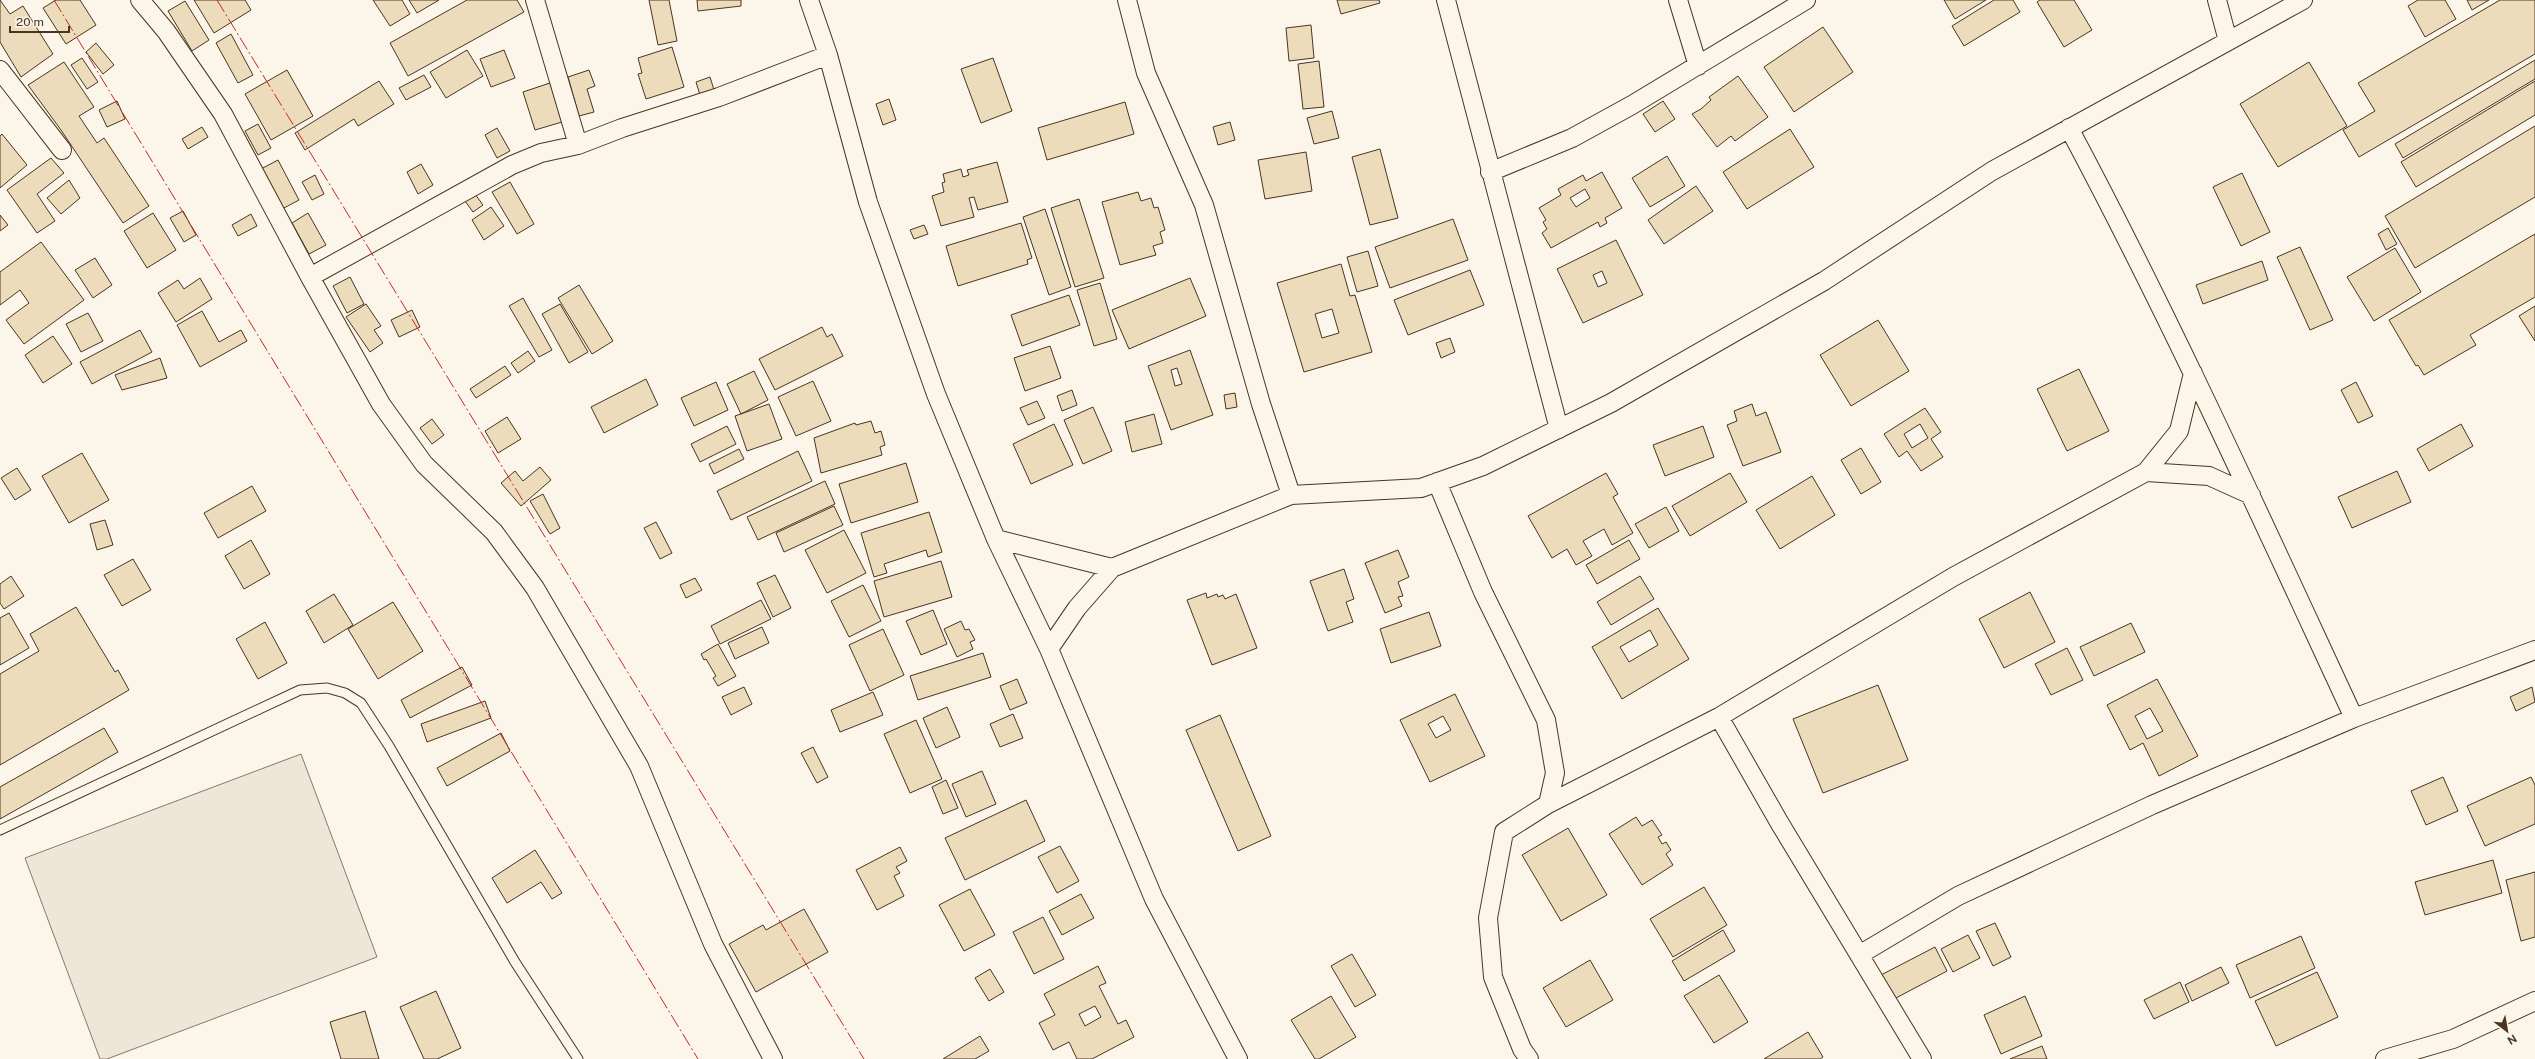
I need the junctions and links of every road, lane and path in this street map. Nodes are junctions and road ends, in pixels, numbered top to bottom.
1 (140, 0) edge
2 (535, 0) edge
3 (810, 0) edge
4 (1127, 0) edge
5 (1446, 0) edge
6 (1678, 0) edge
7 (1806, 0) edge
8 (2217, 0) edge
9 (2303, 0) edge
10 (2228, 41) junction
11 (828, 55) junction
12 (1698, 66) junction
13 (0, 70) edge
14 (2069, 128) junction
15 (578, 145) junction
16 (62, 150) dead end
17 (1490, 172) junction
18 (310, 277) junction
19 (2193, 373) junction
20 (1559, 429) junction
21 (2146, 472) junction
22 (1437, 482) junction
23 (1291, 495) junction
24 (2251, 495) junction
25 (996, 540) junction
26 (1112, 568) junction
27 (1049, 649) junction
28 (2535, 650) edge
29 (1718, 717) junction
30 (2354, 718) junction
31 (1548, 804) junction
32 (0, 830) edge
33 (1859, 955) junction
34 (2535, 1001) edge
35 (578, 1059) edge
36 (773, 1059) edge
37 (1238, 1059) edge
38 (1529, 1059) edge
39 (1922, 1059) edge
40 (2385, 1059) edge

1 - 18 street
2 - 15 street
3 - 11 street
4 - 23 street
5 - 17 street
6 - 12 street
7 - 12 street
8 - 10 street
9 - 10 street
10 - 14 street
11 - 15 street
11 - 25 street
12 - 17 street
13 - 16 street
14 - 19 street
14 - 20 street
15 - 18 street
17 - 20 street
18 - 36 street
19 - 21 street
19 - 24 street
20 - 22 street
21 - 24 street
21 - 29 street
22 - 23 street
22 - 31 street
23 - 26 street
24 - 30 street
25 - 26 street
25 - 27 street
26 - 27 street
27 - 37 street
28 - 30 street
29 - 31 street
29 - 33 street
30 - 33 street
31 - 38 street
32 - 35 lane
33 - 39 street
34 - 40 street

